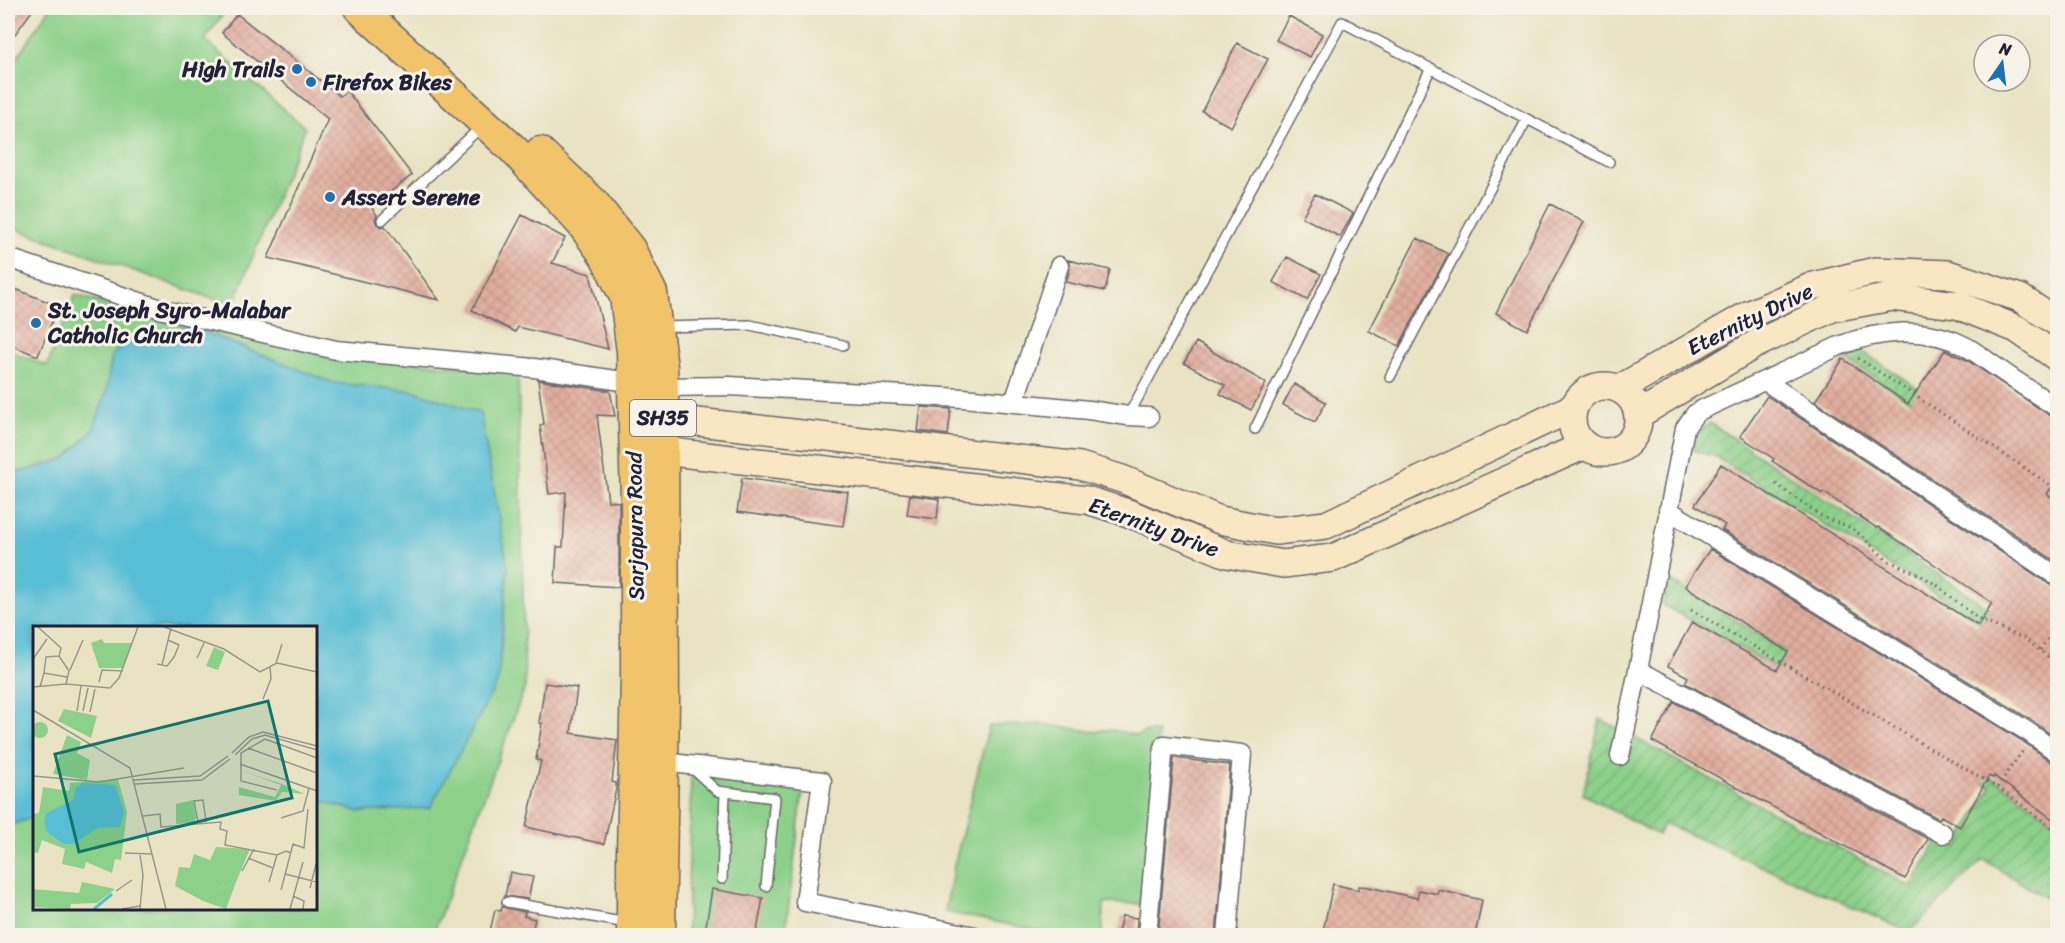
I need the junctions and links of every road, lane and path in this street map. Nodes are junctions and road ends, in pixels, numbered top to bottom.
1 (359, 8) edge
2 (388, 8) edge
3 (1431, 68) junction
4 (1527, 119) junction
5 (485, 124) junction
6 (1609, 162) dead end
7 (382, 220) dead end
8 (8, 258) edge
9 (1059, 266) dead end
10 (2058, 323) edge
11 (657, 327) junction
12 (843, 345) dead end
13 (1839, 346) junction
14 (2058, 358) edge
15 (1390, 377) dead end
16 (1765, 381) junction
17 (633, 383) junction
18 (663, 387) junction
19 (1619, 389) junction
20 (1014, 402) junction
21 (1574, 407) junction
22 (2058, 408) edge
23 (1638, 415) junction
24 (1128, 416) junction
25 (1149, 417) dead end
26 (663, 418) junction
27 (1255, 429) dead end
28 (1585, 445) junction
29 (663, 451) junction
30 (1776, 484) dead end
31 (2058, 490) edge
32 (1668, 510) junction
33 (2058, 577) edge
34 (1691, 610) dead end
35 (2058, 623) edge
36 (2040, 650) junction
37 (2058, 665) edge
38 (1638, 670) junction
39 (2033, 736) junction
40 (2058, 753) edge
41 (1620, 756) dead end
42 (676, 764) junction
43 (1997, 787) junction
44 (725, 792) junction
45 (2058, 832) edge
46 (1943, 834) dead end
47 (722, 879) dead end
48 (766, 886) dead end
49 (507, 902) dead end
50 (632, 930) edge
51 (660, 936) edge
52 (975, 936) edge
53 (1147, 936) edge
54 (1227, 936) edge

1 - 5 main road, Sarjapura Road
2 - 11 main road, Sarjapura Road / SH35
3 - 4 lane
3 - 24 lane
3 - 27 lane
4 - 6 lane
4 - 15 lane
5 - 7 lane
5 - 17 main road, Sarjapura Road
8 - 17 street
9 - 20 street
10 - 19 street, Eternity Drive
11 - 12 lane
11 - 18 main road, Sarjapura Road / SH35
13 - 16 street
13 - 22 street
13 - 31 path
14 - 23 street, Eternity Drive
16 - 32 street
16 - 33 street
17 - 18 street
17 - 50 main road, Sarjapura Road
18 - 20 street
18 - 26 main road, Sarjapura Road / SH35
19 - 21 street, Eternity Drive
19 - 23 street
20 - 24 street
21 - 26 street, Eternity Drive
21 - 28 street
23 - 28 street
24 - 25 street
26 - 29 main road, Sarjapura Road / SH35
28 - 29 street, Eternity Drive
29 - 42 main road, Sarjapura Road / SH35
30 - 36 path
32 - 38 street
32 - 39 street
34 - 43 path
35 - 36 path
36 - 37 path
38 - 41 street
38 - 46 street
39 - 40 street
39 - 43 path
42 - 44 lane
42 - 51 main road, Sarjapura Road / SH35
42 - 52 street
43 - 45 path
44 - 47 lane
44 - 48 lane
49 - 50 lane
53 - 54 street

